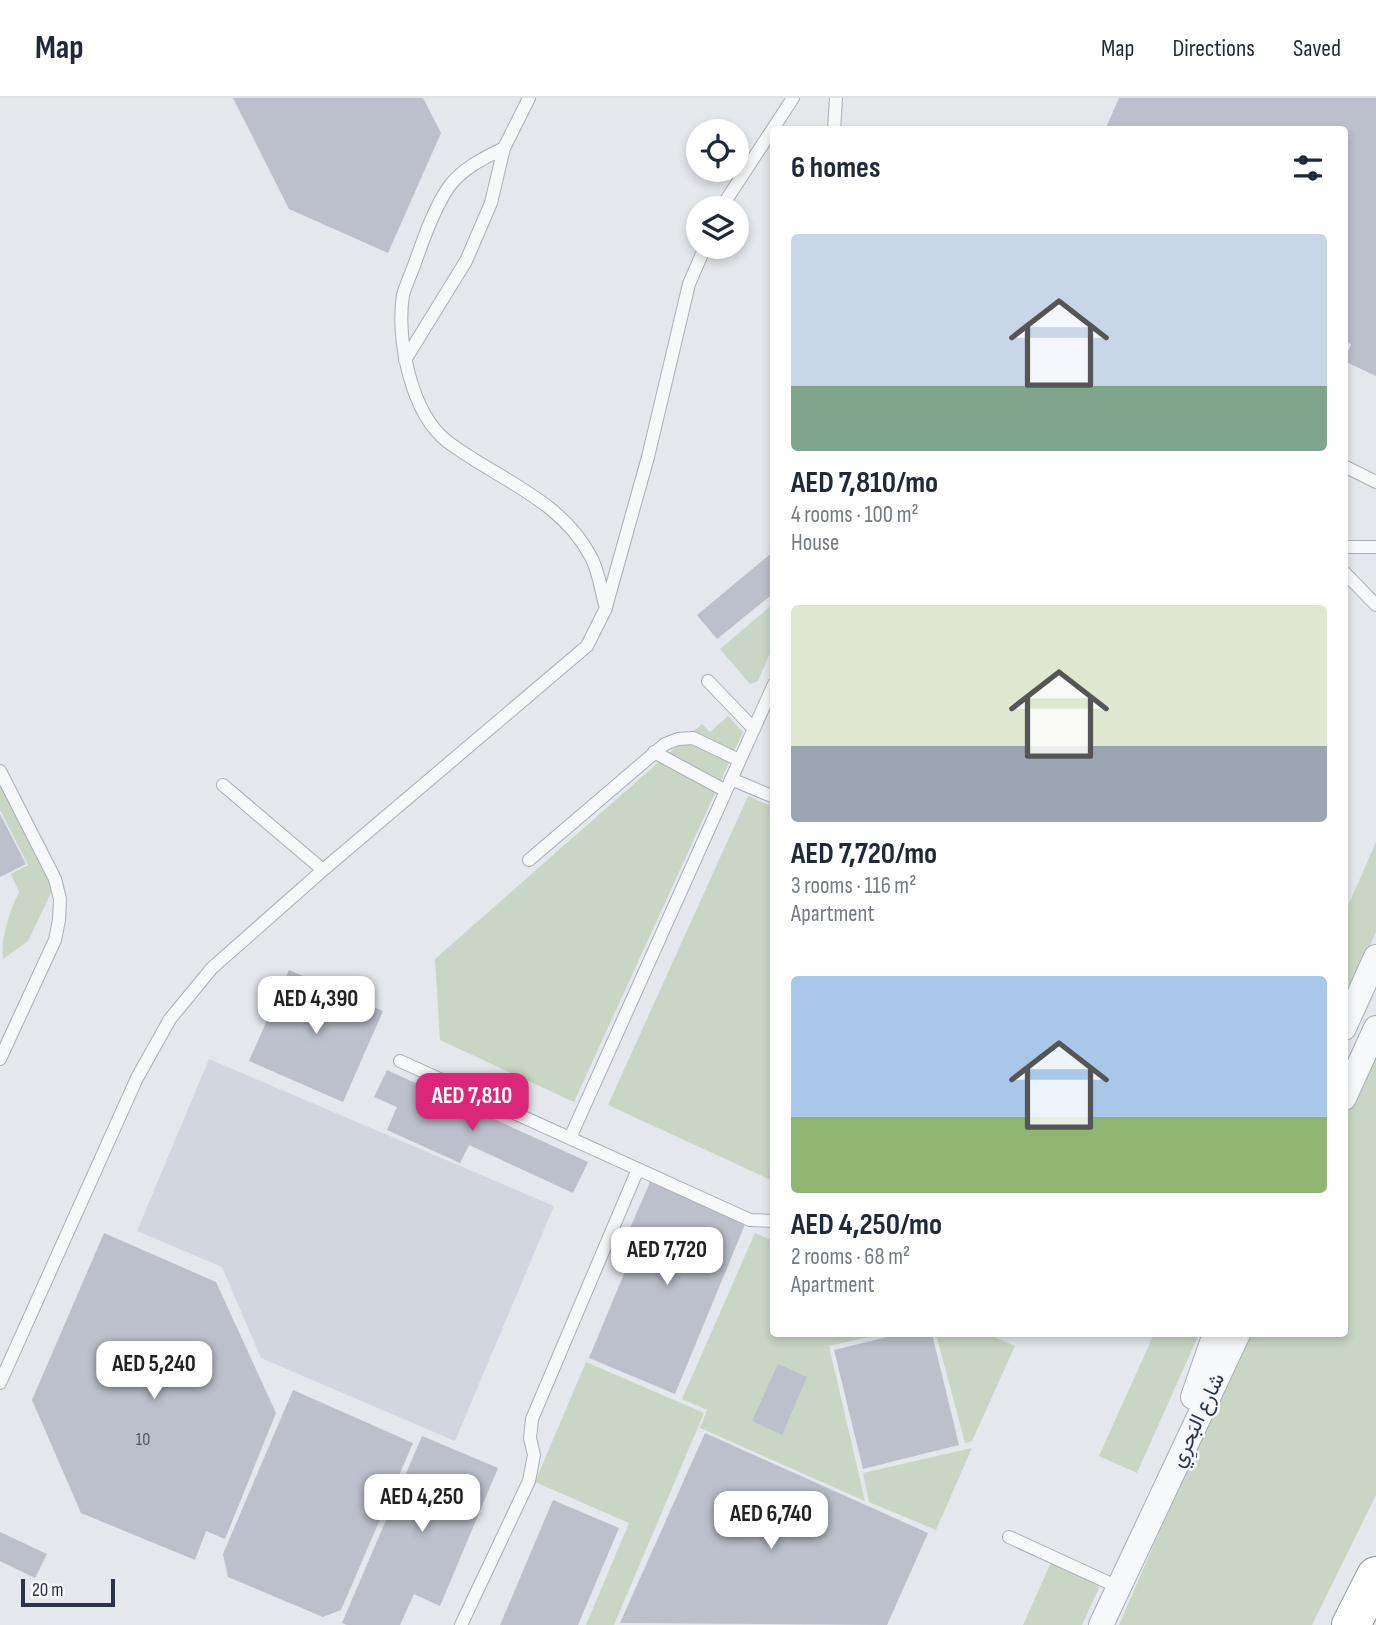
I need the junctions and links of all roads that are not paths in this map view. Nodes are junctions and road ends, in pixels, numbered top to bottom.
1 (530, 98) edge
2 (793, 98) edge
3 (836, 98) edge
4 (775, 126) edge
5 (834, 126) edge
6 (770, 133) edge
7 (504, 148) junction
8 (729, 196) edge
9 (700, 259) edge
10 (405, 360) junction
11 (1348, 468) edge
12 (1376, 482) edge
13 (1348, 547) edge
14 (1376, 547) edge
15 (1348, 576) edge
16 (1376, 605) edge
17 (606, 608) junction
18 (708, 681) dead end
19 (770, 693) edge
20 (754, 729) junction
21 (654, 752) junction
22 (739, 760) junction
23 (0, 771) edge
24 (732, 779) junction
25 (223, 785) dead end
26 (726, 791) junction
27 (770, 795) edge
28 (529, 860) dead end
29 (323, 870) junction
30 (1376, 957) edge
31 (1348, 1016) edge
32 (1376, 1028) edge
33 (0, 1059) edge
34 (400, 1061) dead end
35 (1348, 1089) edge
36 (570, 1138) junction
37 (638, 1169) junction
38 (770, 1221) edge
39 (1214, 1337) edge
40 (1237, 1337) edge
41 (0, 1383) edge
42 (1155, 1507) junction
43 (1009, 1537) dead end
44 (1376, 1576) edge
45 (1118, 1587) junction
46 (461, 1625) edge
47 (1101, 1625) edge
48 (1351, 1625) edge

1 - 7 lane
2 - 4 lane
3 - 5 lane
6 - 8 lane
7 - 10 lane
7 - 10 lane
9 - 17 lane
10 - 17 lane
11 - 12 lane
13 - 14 lane
15 - 16 lane
17 - 29 lane
18 - 20 lane
19 - 20 lane
20 - 22 lane
21 - 22 lane
21 - 26 lane
21 - 28 lane
22 - 24 lane
23 - 33 lane
24 - 26 lane
24 - 27 lane
25 - 29 lane
26 - 36 lane
29 - 41 lane
30 - 31 street
32 - 35 street
34 - 36 lane
36 - 37 lane
37 - 38 lane
37 - 46 lane
39 - 42 street, شارع البَحرِي
40 - 42 street, شارع البَحرِي
42 - 45 street, شارع البَحرِي
43 - 45 lane
44 - 48 highway
45 - 47 street, شارع البَحرِي

